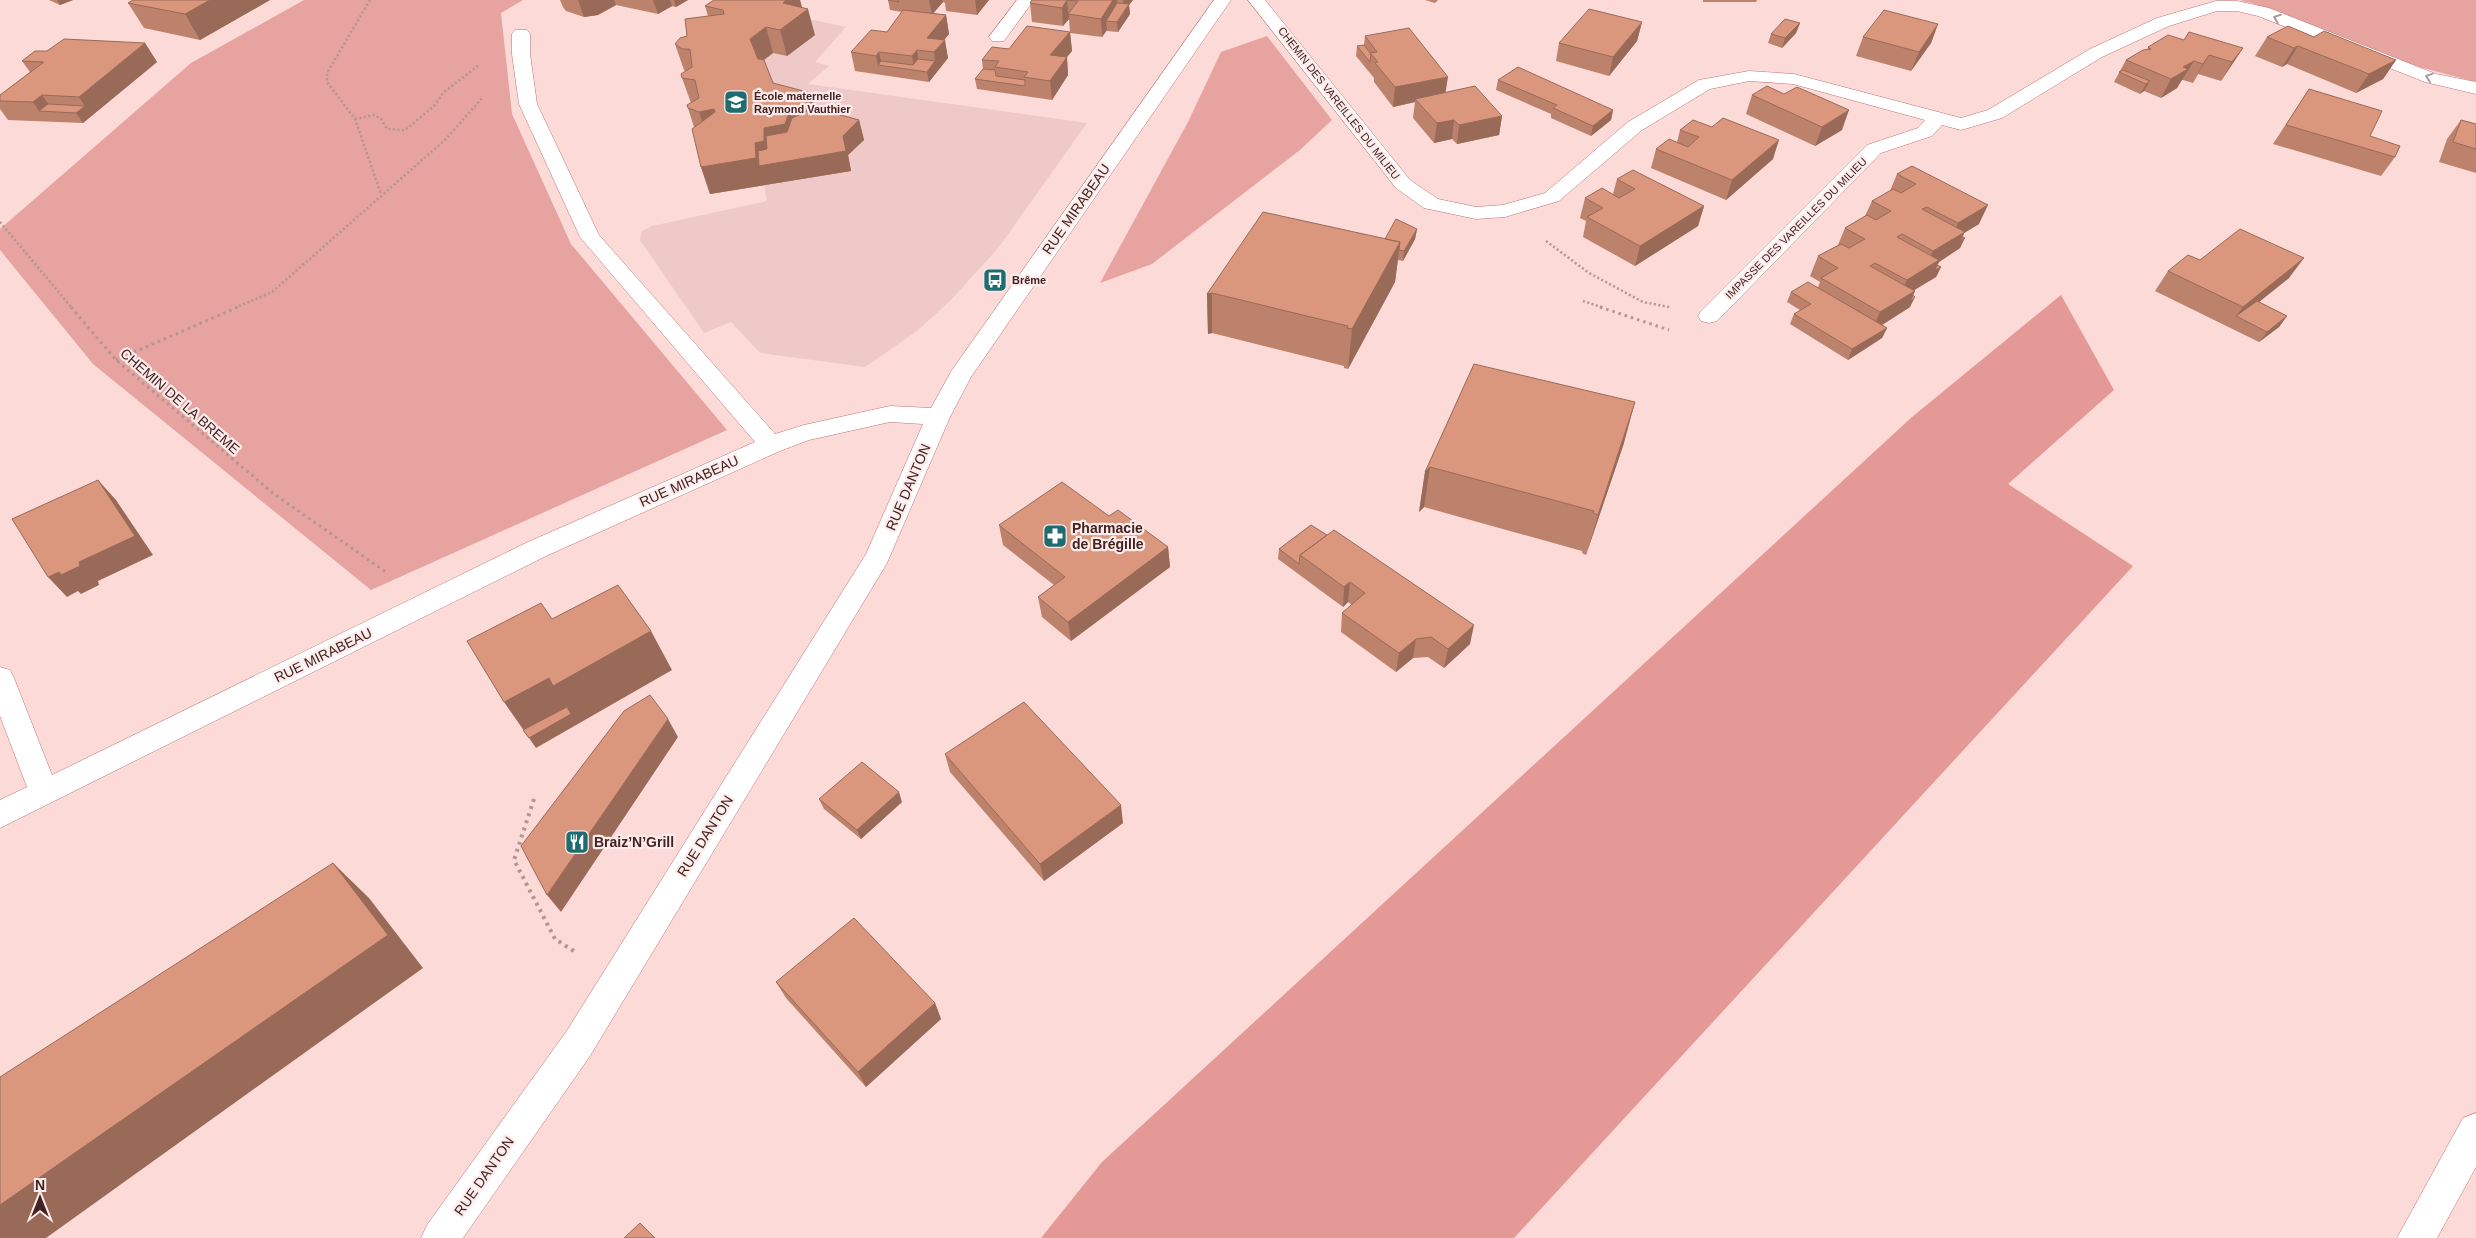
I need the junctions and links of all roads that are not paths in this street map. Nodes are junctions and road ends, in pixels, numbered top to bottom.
1 (1026, 0) edge
2 (1223, 0) edge
3 (1256, 0) edge
4 (998, 37) dead end
5 (521, 44) road end
6 (2471, 88) edge
7 (2473, 108) dead end
8 (1937, 119) junction
9 (1709, 316) dead end
10 (938, 417) junction
11 (770, 445) junction
12 (0, 678) edge
13 (44, 793) junction
14 (0, 815) edge
15 (2476, 1131) edge
16 (440, 1238) edge
17 (2416, 1238) edge

1 - 4 street
2 - 10 street, RUE MIRABEAU
3 - 8 street, CHEMIN DES VAREILLES DU MILIEU
5 - 11 street
6 - 7 street
6 -> 8 street, CHEMIN DES VAREILLES DU MILIEU
8 - 9 street, IMPASSE DES VAREILLES DU MILIEU
10 - 11 street, RUE MIRABEAU
10 - 16 street, RUE DANTON
11 - 13 street, RUE MIRABEAU
12 - 13 street
13 - 14 street, RUE MIRABEAU
15 - 17 street

